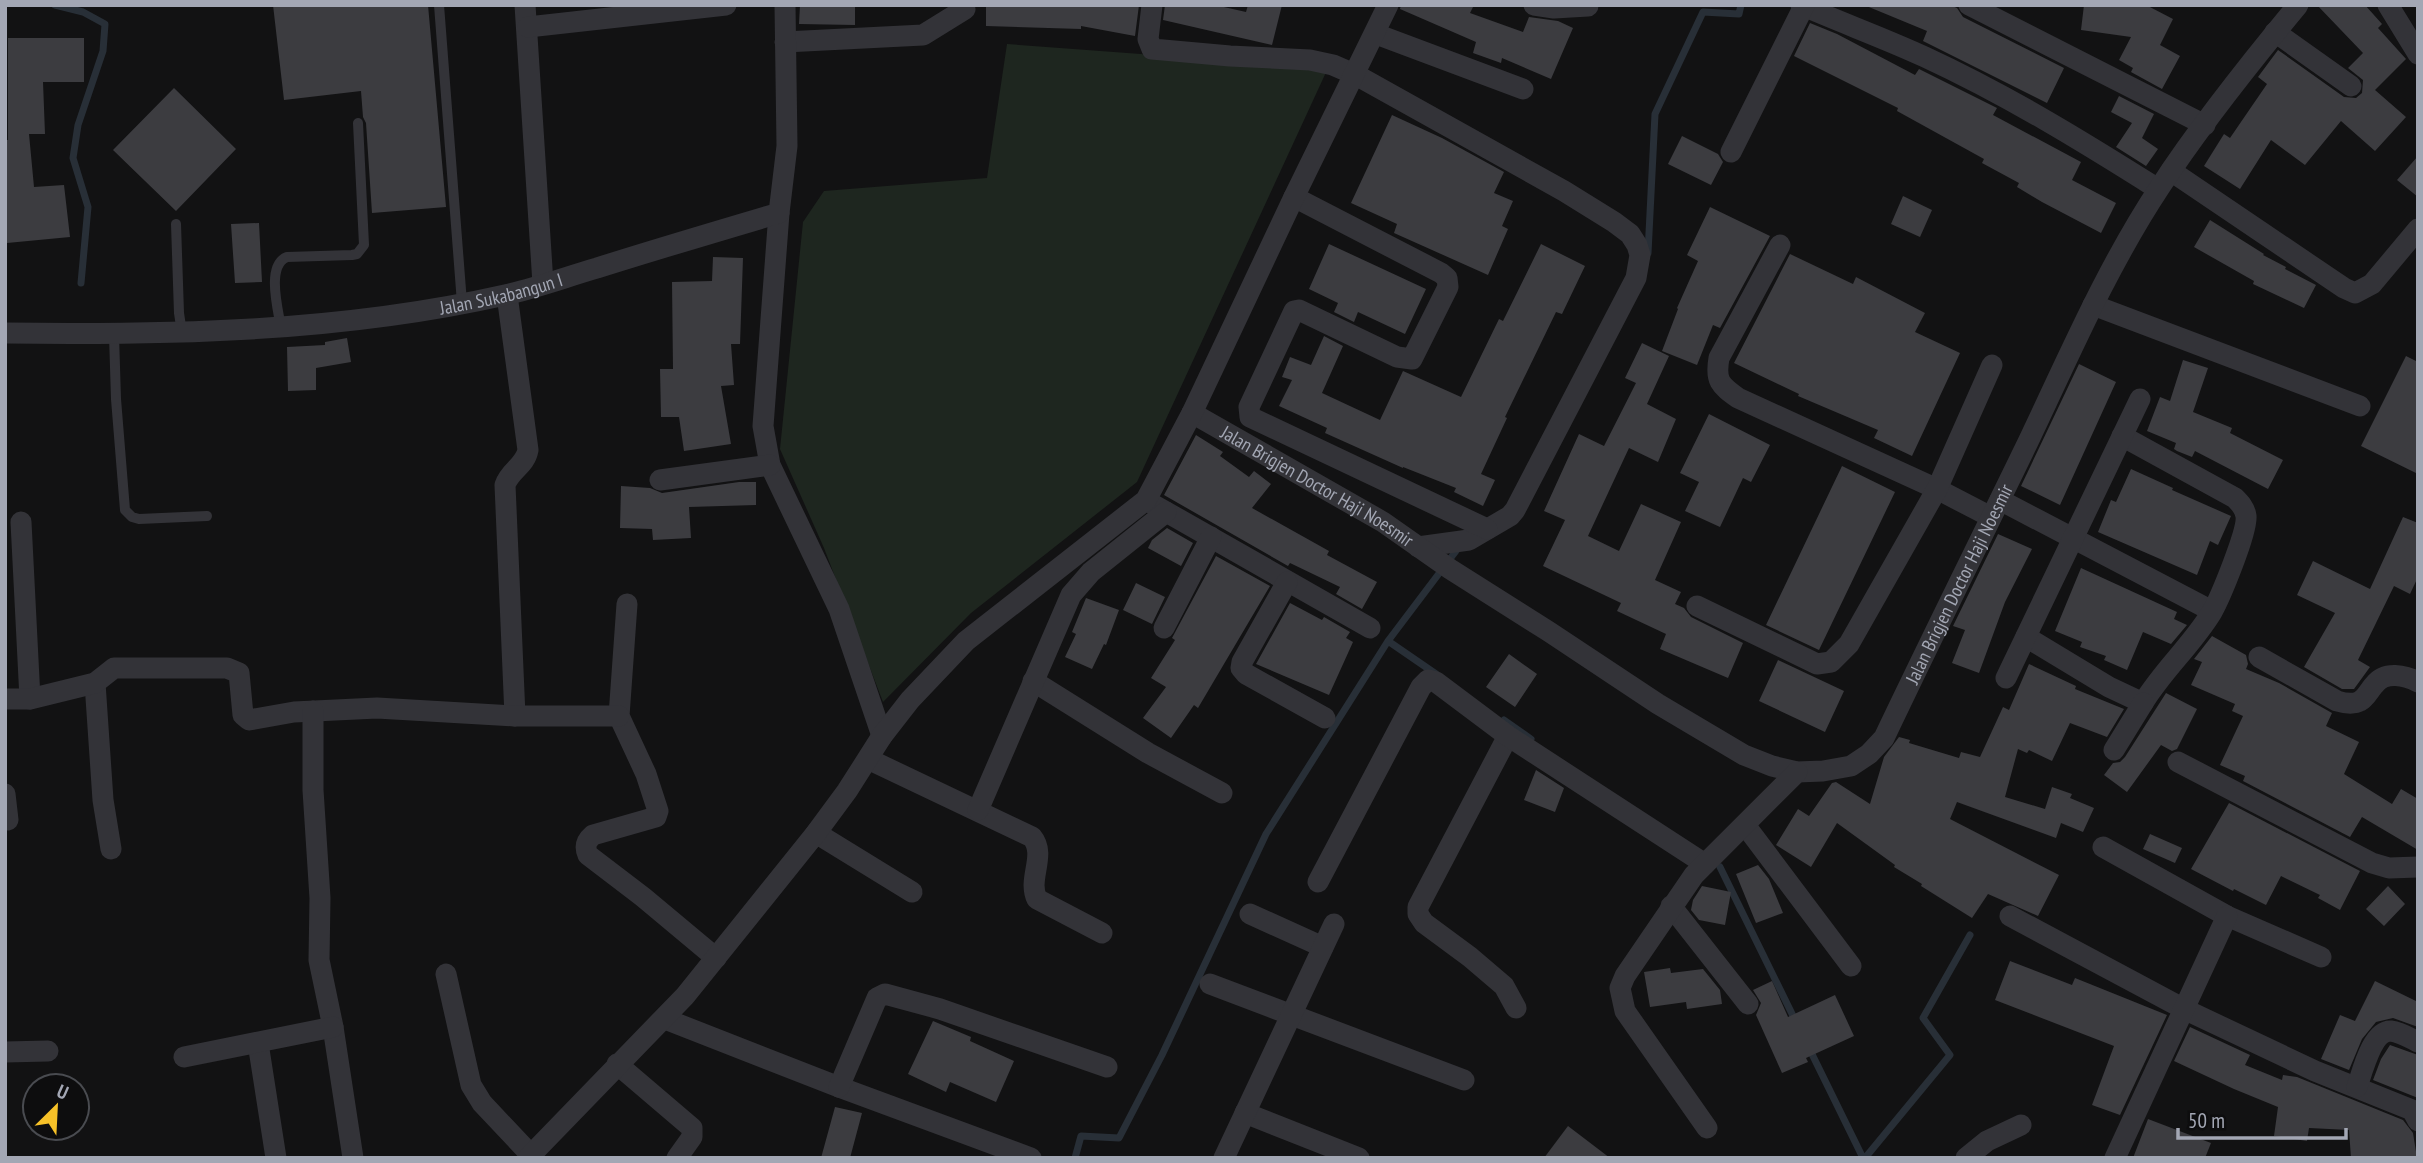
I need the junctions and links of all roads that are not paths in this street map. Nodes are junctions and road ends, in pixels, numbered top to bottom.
1 (439, 5) edge
2 (726, 5) edge
3 (785, 5) edge
4 (1152, 5) edge
5 (1388, 5) edge
6 (1534, 5) edge
7 (1969, 5) edge
8 (2298, 5) edge
9 (2388, 5) edge
10 (1588, 6) edge
11 (1802, 6) edge
12 (965, 9) dead end
13 (526, 16) edge
14 (2276, 32) junction
15 (1376, 34) junction
16 (785, 42) junction
17 (2418, 54) edge
18 (1356, 75) junction
19 (2351, 86) dead end
20 (1523, 89) dead end
21 (358, 123) dead end
22 (2205, 125) junction
23 (1731, 152) dead end
24 (2171, 171) junction
25 (2158, 189) junction
26 (1294, 197) junction
27 (779, 212) junction
28 (176, 224) dead end
29 (2418, 229) edge
30 (1780, 244) dead end
31 (543, 284) junction
32 (507, 295) junction
33 (462, 303) junction
34 (2093, 305) junction
35 (181, 326) junction
36 (281, 328) junction
37 (5, 333) edge
38 (114, 339) junction
39 (1992, 365) dead end
40 (2140, 399) dead end
41 (2360, 406) dead end
42 (1192, 413) junction
43 (2122, 436) junction
44 (770, 465) junction
45 (660, 480) dead end
46 (1937, 489) junction
47 (1146, 500) junction
48 (1996, 508) junction
49 (1166, 512) junction
50 (207, 516) dead end
51 (21, 522) dead end
52 (1488, 529) junction
53 (1211, 537) junction
54 (2073, 539) junction
55 (1418, 547) junction
56 (1287, 582) junction
57 (627, 604) dead end
58 (1697, 606) dead end
59 (2212, 611) junction
60 (1164, 628) dead end
61 (1370, 628) dead end
62 (2026, 637) junction
63 (2259, 657) dead end
64 (2006, 678) dead end
65 (1033, 681) junction
66 (2418, 682) edge
67 (95, 683) junction
68 (5, 699) edge
69 (30, 699) junction
70 (2143, 703) junction
71 (313, 711) junction
72 (515, 716) junction
73 (619, 716) junction
74 (1325, 718) dead end
75 (882, 736) junction
76 (1508, 736) junction
77 (2114, 750) dead end
78 (868, 759) junction
79 (2178, 762) dead end
80 (1797, 772) junction
81 (1222, 793) dead end
82 (5, 794) edge
83 (978, 810) junction
84 (8, 820) dead end
85 (1745, 825) junction
86 (816, 834) junction
87 (2103, 848) dead end
88 (111, 849) dead end
89 (1704, 864) junction
90 (2418, 867) edge
91 (1318, 883) dead end
92 (912, 892) dead end
93 (1671, 906) junction
94 (1250, 914) dead end
95 (2010, 916) dead end
96 (2227, 916) junction
97 (1334, 924) dead end
98 (1102, 933) dead end
99 (1323, 947) junction
100 (2321, 957) dead end
101 (716, 958) junction
102 (1851, 966) dead end
103 (446, 974) dead end
104 (1210, 985) dead end
105 (1748, 1004) dead end
106 (1516, 1008) dead end
107 (2186, 1010) junction
108 (1291, 1016) junction
109 (665, 1019) junction
110 (333, 1027) junction
111 (2418, 1042) edge
112 (258, 1043) junction
113 (48, 1051) dead end
114 (5, 1052) edge
115 (184, 1057) dead end
116 (617, 1064) junction
117 (1107, 1067) dead end
118 (1464, 1080) dead end
119 (839, 1087) junction
120 (2357, 1087) junction
121 (1245, 1112) junction
122 (2418, 1121) edge
123 (2021, 1125) dead end
124 (1707, 1128) dead end
125 (529, 1156) edge
126 (276, 1158) edge
127 (353, 1158) edge
128 (677, 1158) edge
129 (1031, 1158) edge
130 (1224, 1158) edge
131 (1359, 1158) edge
132 (1966, 1158) edge
133 (2115, 1158) edge

1 - 33 lane
2 - 13 street
3 - 16 street
4 - 18 street
5 - 15 street
6 - 10 street
7 - 22 street
8 - 14 street, Jalan Brigjen Doctor Haji Noesmir
9 - 17 street
11 - 23 street
11 - 25 street
12 - 16 street
13 - 31 street
14 - 19 street
14 - 22 street, Jalan Brigjen Doctor Haji Noesmir
15 - 18 street
15 - 20 street
16 - 27 street
18 - 26 street
18 - 52 street
21 - 36 lane
22 - 24 street, Jalan Brigjen Doctor Haji Noesmir
24 - 25 street, Jalan Brigjen Doctor Haji Noesmir
24 - 29 street
25 - 34 street, Jalan Brigjen Doctor Haji Noesmir
26 - 42 street
26 - 52 street
27 - 31 street, Jalan Sukabangun I
27 - 44 street
28 - 35 lane
30 - 46 street
31 - 32 street, Jalan Sukabangun I
32 - 33 street, Jalan Sukabangun I
32 - 72 street
33 - 36 street, Jalan Sukabangun I
34 - 41 street
34 - 48 street, Jalan Brigjen Doctor Haji Noesmir
35 - 36 street, Jalan Sukabangun I
35 - 38 street, Jalan Sukabangun I
37 - 38 street, Jalan Sukabangun I
38 - 50 lane
39 - 46 street
40 - 43 street
42 - 47 street
42 - 55 street, Jalan Brigjen Doctor Haji Noesmir
43 - 54 street
43 - 59 street
44 - 45 street
44 - 75 street
46 - 48 street
46 - 58 street
47 - 49 street
47 - 75 street
48 - 54 street
48 - 80 street, Jalan Brigjen Doctor Haji Noesmir
49 - 53 street
49 - 65 street
51 - 69 street
52 - 55 street
53 - 56 street
53 - 60 street
54 - 59 street
54 - 62 street
55 - 80 street, Jalan Brigjen Doctor Haji Noesmir
56 - 61 street
56 - 74 street
57 - 73 street
59 - 70 street
62 - 64 street
62 - 70 street
63 - 66 street
65 - 81 street
65 - 83 street
67 - 69 street
67 - 71 street
67 - 88 street
68 - 69 street
70 - 77 street
71 - 72 street
71 - 110 street
72 - 73 street
73 - 101 street
75 - 78 street
76 - 89 street
76 - 91 street
76 - 106 street
78 - 83 street
78 - 86 street
79 - 90 street
80 - 85 street
82 - 84 street
83 - 98 street
85 - 89 street
85 - 102 street
86 - 92 street
86 - 101 street
87 - 96 street
89 - 93 street
93 - 105 street
93 - 124 street
94 - 99 street
95 - 107 street
96 - 100 street
96 - 107 street
97 - 99 street
99 - 108 street
101 - 109 street
103 - 125 street
104 - 108 street
107 - 120 street
107 - 133 street
108 - 118 street
108 - 121 street
109 - 116 street
109 - 119 street
110 - 112 street
110 - 127 street
111 - 120 street
112 - 115 street
112 - 126 street
113 - 114 street
116 - 125 street
116 - 128 street
117 - 119 street
119 - 129 street
120 - 122 street
121 - 130 street
121 - 131 street
123 - 132 street

